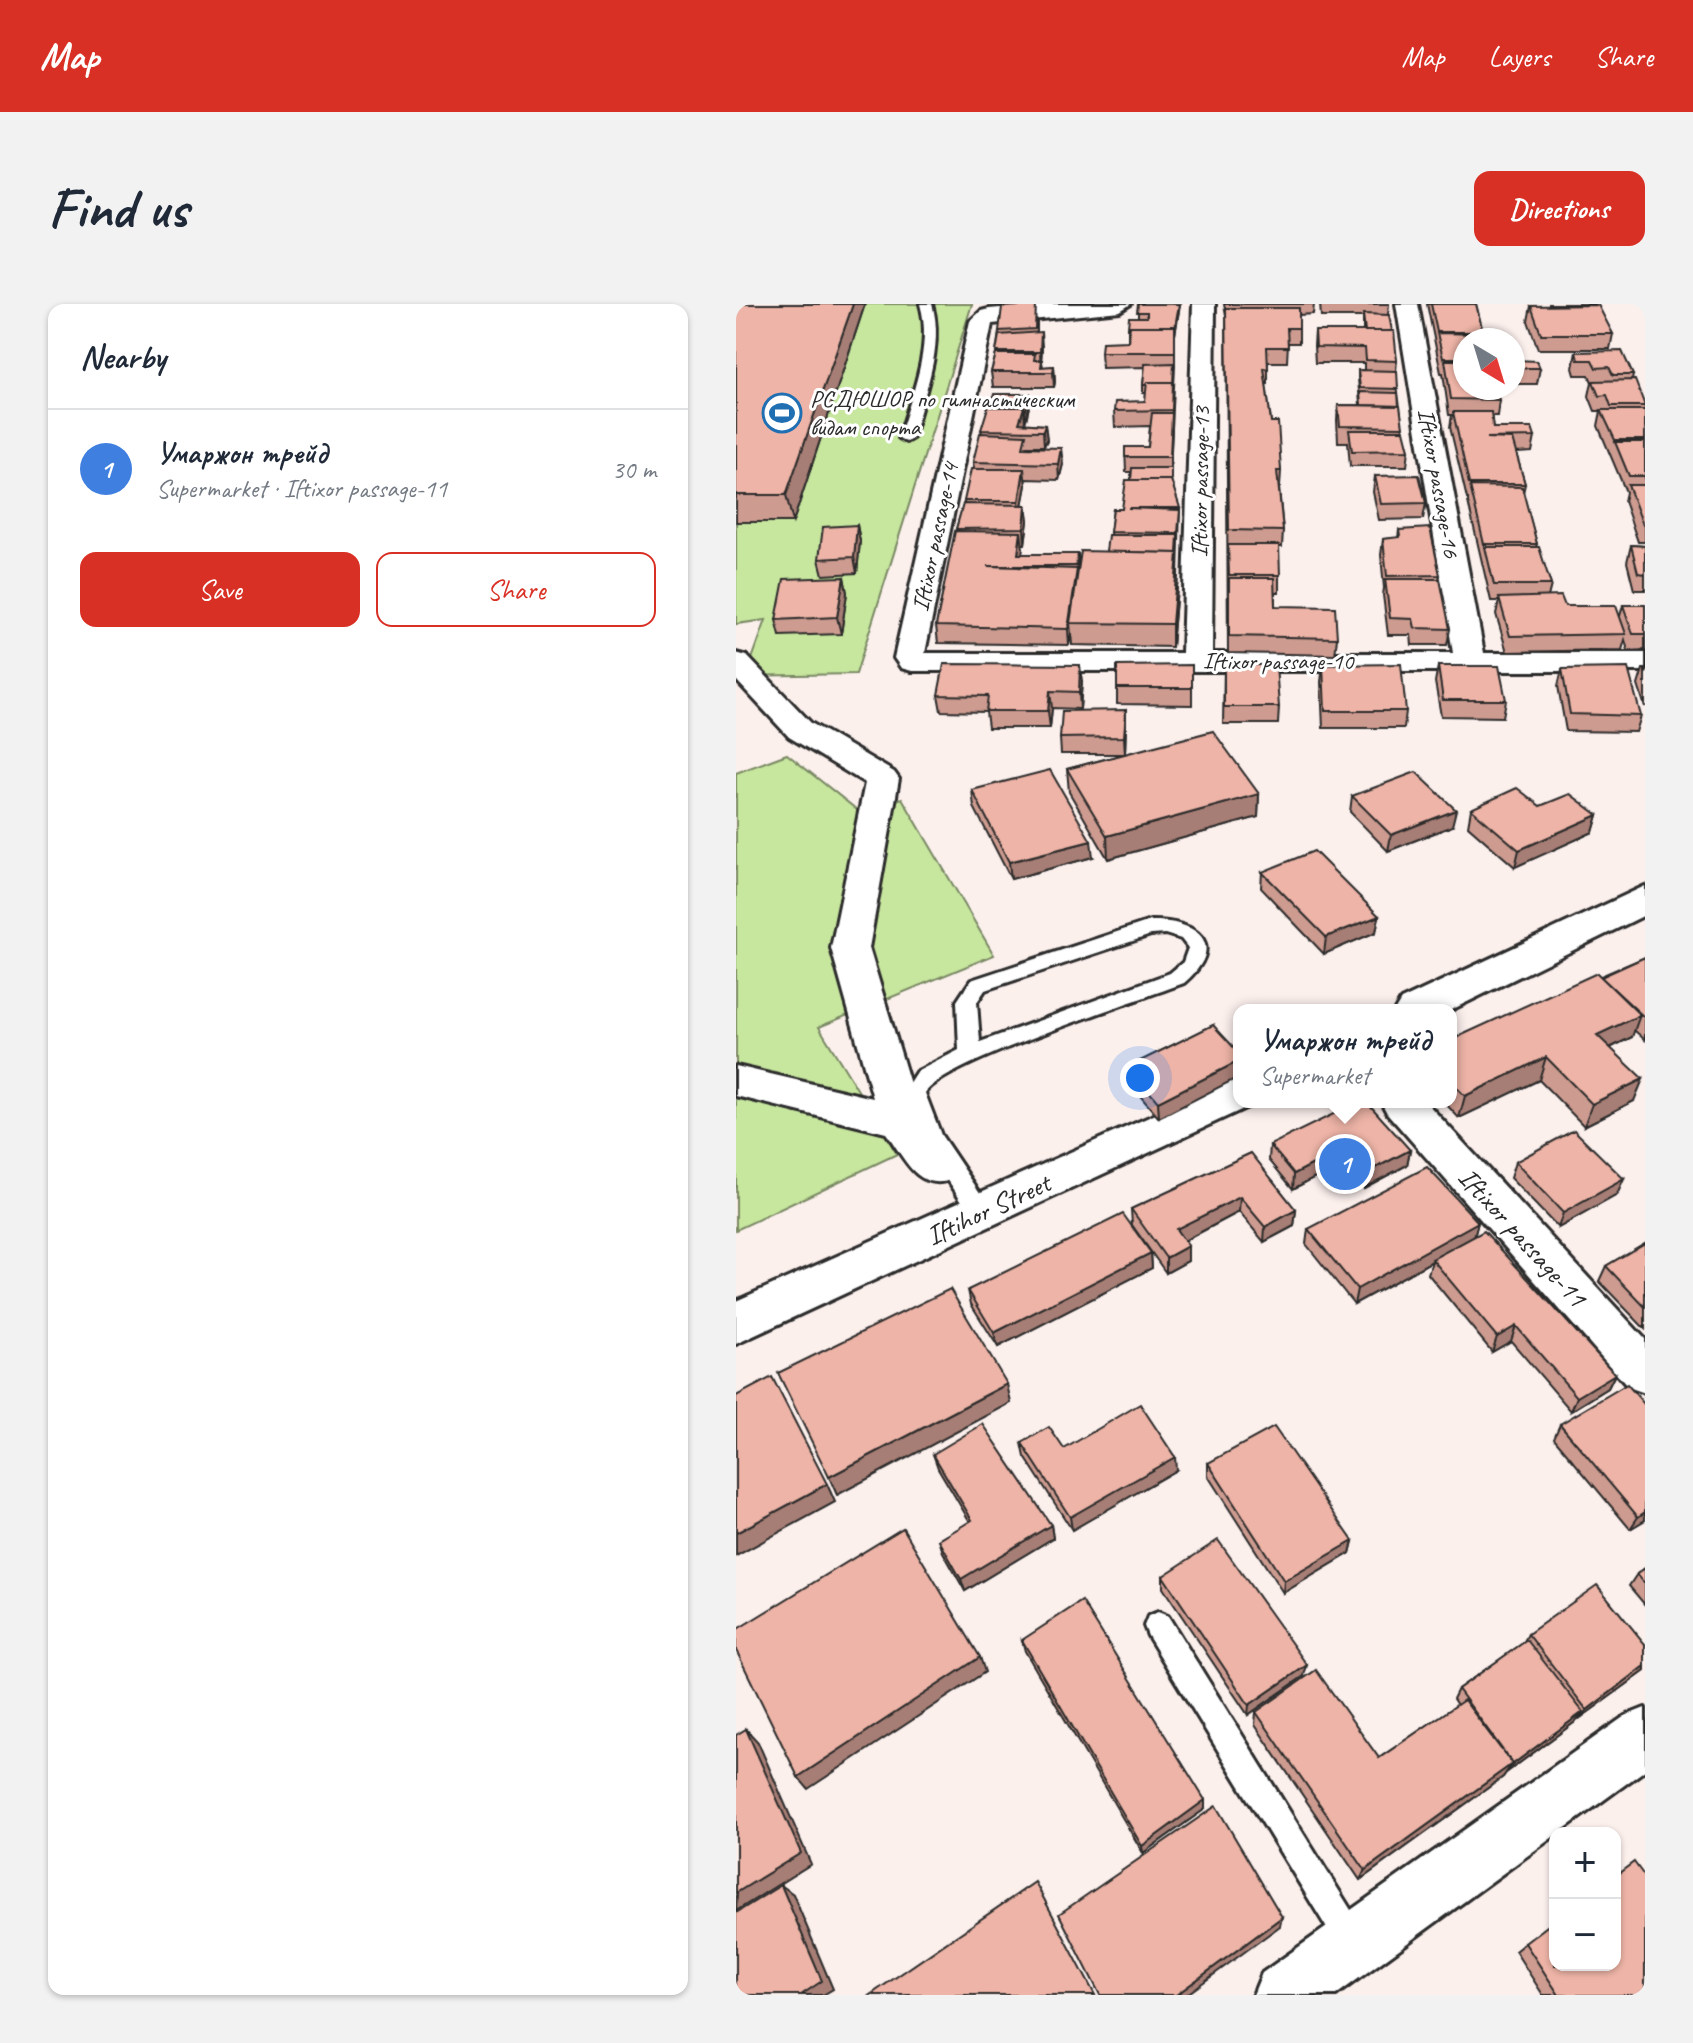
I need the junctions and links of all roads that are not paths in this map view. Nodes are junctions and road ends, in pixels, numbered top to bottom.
1 (926, 304) edge
2 (1120, 304) edge
3 (1204, 304) edge
4 (1407, 304) edge
5 (906, 438) dead end
6 (1197, 661) junction
7 (736, 662) edge
8 (912, 662) joint
9 (1470, 662) junction
10 (1645, 662) edge
11 (1645, 899) edge
12 (1427, 1004) edge
13 (970, 1054) junction
14 (736, 1081) edge
15 (1233, 1096) edge
16 (1406, 1108) edge
17 (900, 1120) junction
18 (936, 1168) dead end
19 (982, 1212) junction
20 (736, 1323) edge
21 (1645, 1372) edge
22 (1158, 1626) dead end
23 (1645, 1736) edge
24 (1354, 1943) junction
25 (1284, 1995) edge

1 - 5 lane
2 - 8 street, Iftixor passage-14
3 - 6 street, Iftixor passage-13
4 - 9 street, Iftixor passage-16
6 - 8 street, Iftixor passage-10
6 - 9 street, Iftixor passage-10
7 - 17 street
9 - 10 street, Iftixor passage-10
11 - 12 main road
13 - 13 lane
13 - 19 lane
14 - 17 street
15 - 19 main road, Iftihor Street
16 - 21 street, Iftixor passage-11
17 - 18 street
19 - 20 main road, Iftihor Street
22 - 24 lane
23 - 24 street
24 - 25 street

